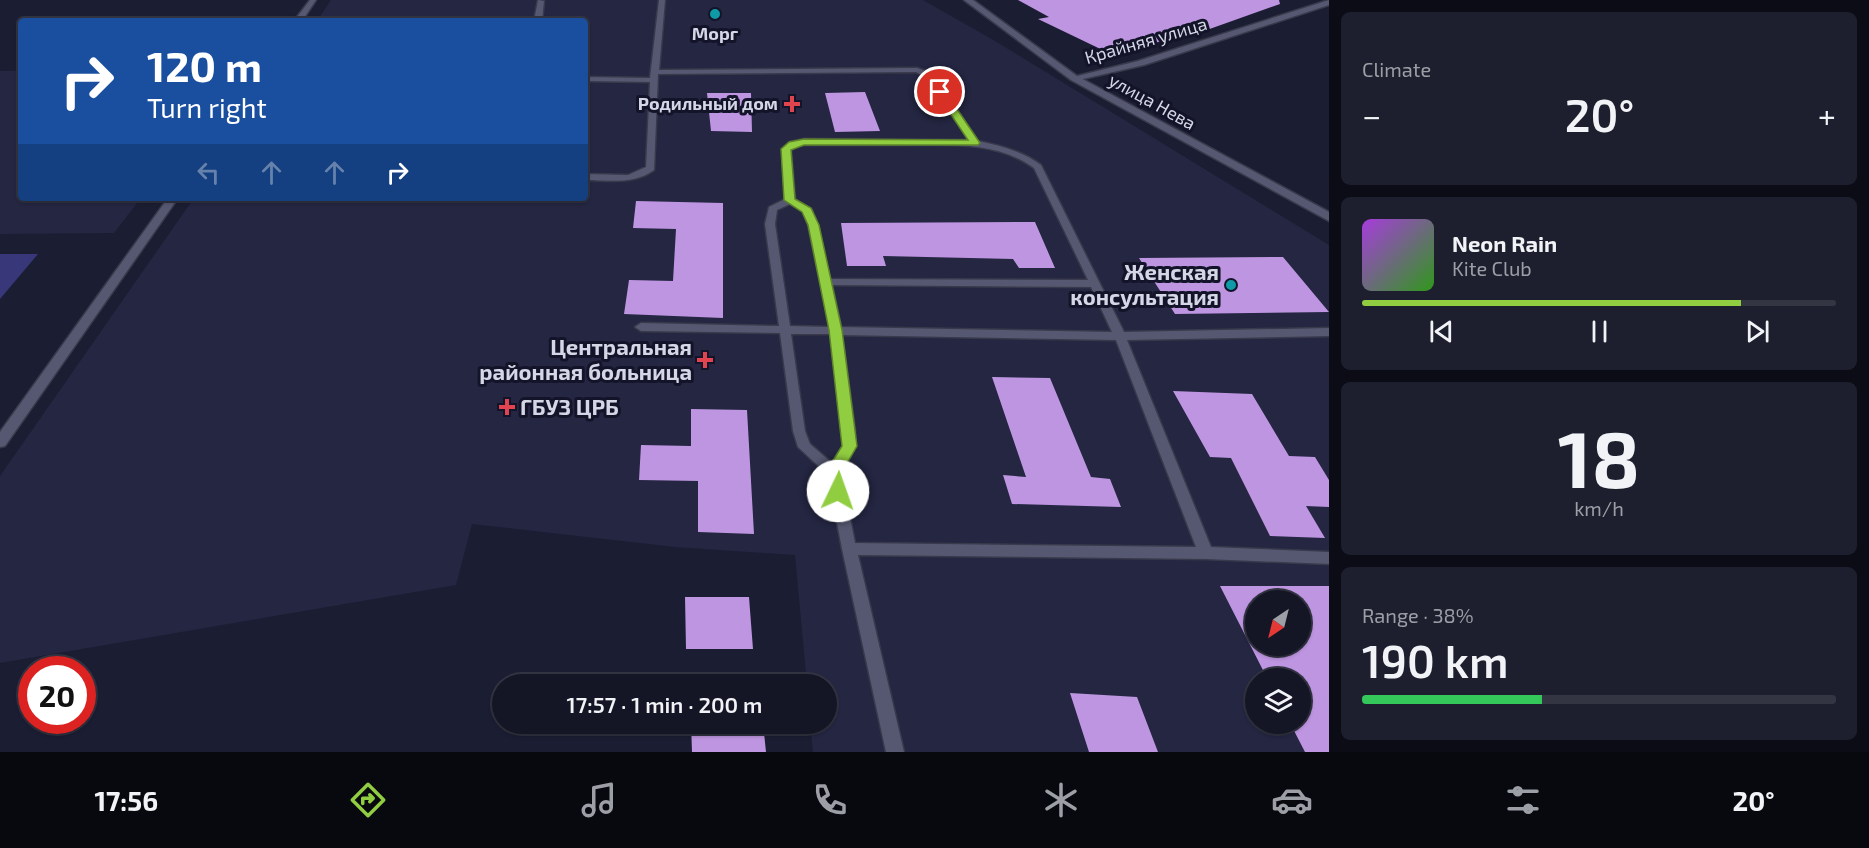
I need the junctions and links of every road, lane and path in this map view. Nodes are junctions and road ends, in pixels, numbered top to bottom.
1 (313, 0) edge
2 (662, 0) edge
3 (968, 0) edge
4 (541, 1) edge
5 (1329, 2) edge
6 (300, 18) edge
7 (538, 18) edge
8 (655, 76) junction
9 (1074, 78) junction
10 (588, 79) edge
11 (975, 143) junction
12 (588, 177) edge
13 (790, 200) junction
14 (171, 201) edge
15 (1329, 217) edge
16 (824, 282) junction
17 (1095, 284) junction
18 (642, 327) dead end
19 (836, 330) junction
20 (786, 331) junction
21 (1329, 332) edge
22 (1120, 336) junction
23 (0, 442) edge
24 (834, 472) junction
25 (849, 549) junction
26 (1206, 553) junction
27 (1329, 558) edge
28 (895, 752) edge

1 - 6 lane
2 - 8 lane
3 - 9 main road, улица Нева
4 - 7 lane
5 - 9 main road, Крайняя улица
8 - 10 lane
8 - 11 lane
8 - 12 lane
9 - 15 main road, улица Нева
11 - 13 lane
11 - 17 lane
13 - 16 lane
13 - 20 lane
14 - 23 lane
16 - 17 lane
16 - 19 lane
17 - 22 lane
18 - 20 lane
19 - 20 lane
19 - 22 lane
19 - 24 lane
20 - 24 lane
21 - 22 lane
22 - 26 lane
24 - 25 lane
25 - 26 lane
25 - 28 lane
26 - 27 lane

